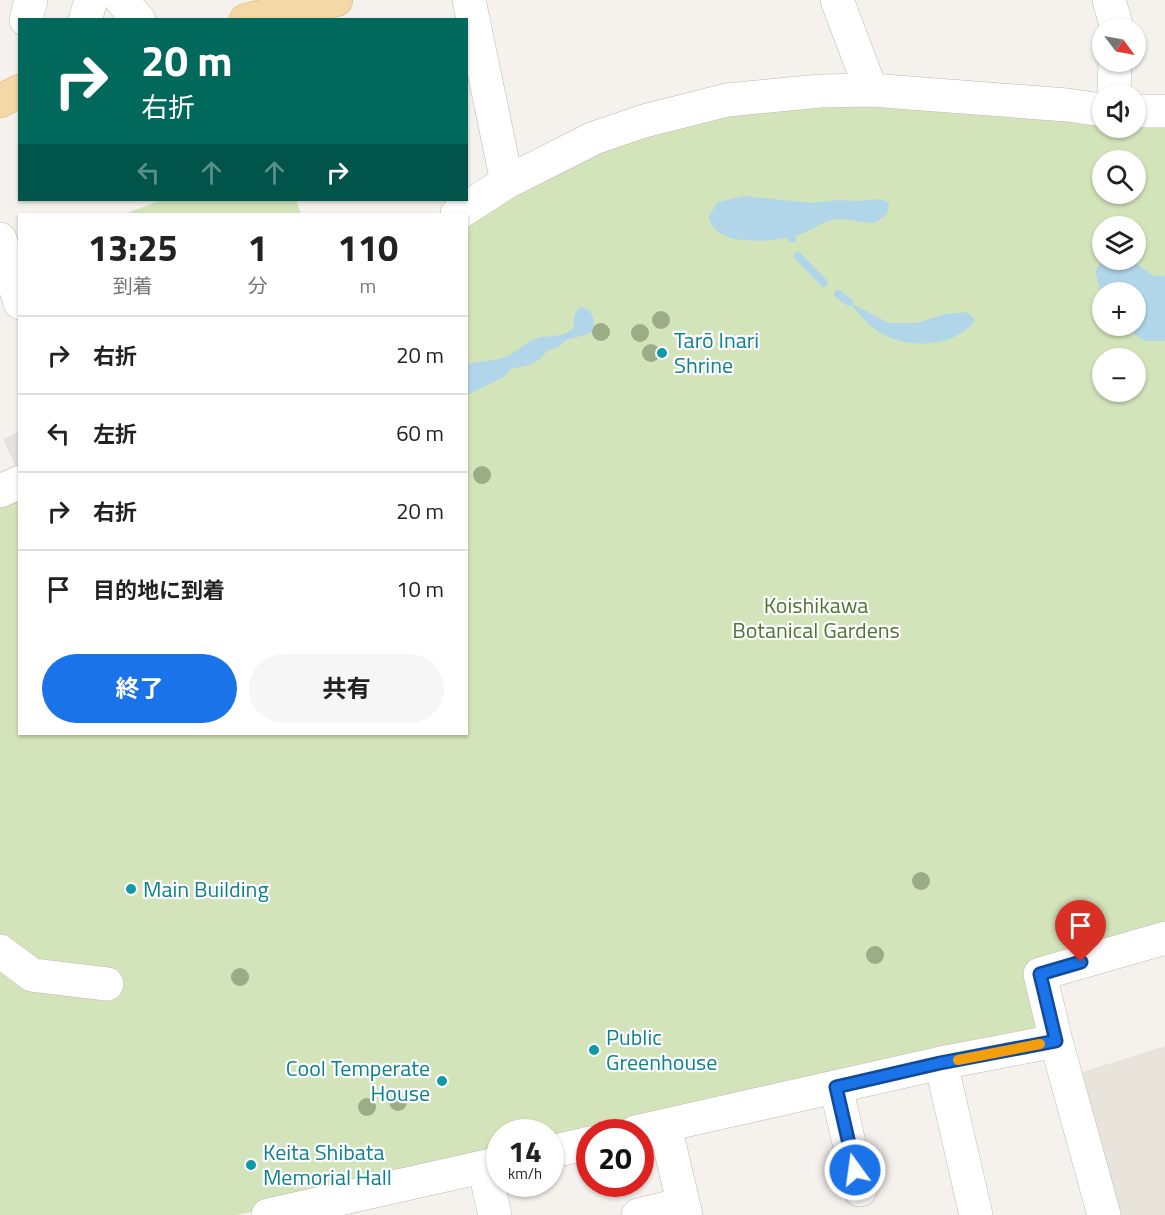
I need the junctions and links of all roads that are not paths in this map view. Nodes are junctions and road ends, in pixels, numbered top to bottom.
1 (31, 0) edge
2 (91, 0) edge
3 (121, 0) edge
4 (336, 0) edge
5 (469, 0) edge
6 (837, 0) edge
7 (1109, 0) edge
8 (26, 18) edge
9 (86, 18) edge
10 (137, 18) edge
11 (255, 18) edge
12 (1114, 18) edge
13 (871, 90) junction
14 (18, 92) edge
15 (0, 101) edge
16 (1092, 109) edge
17 (1146, 111) edge
18 (1165, 111) edge
19 (507, 182) junction
20 (459, 213) edge
21 (0, 239) edge
22 (18, 297) edge
23 (18, 483) edge
24 (0, 492) edge
25 (1165, 938) edge
26 (0, 951) edge
27 (106, 984) dead end
28 (1056, 1041) junction
29 (940, 1063) junction
30 (836, 1087) junction
31 (654, 1128) edge
32 (654, 1139) edge
33 (486, 1166) edge
34 (860, 1190) dead end
35 (494, 1197) edge
36 (684, 1210) edge
37 (268, 1215) edge
38 (495, 1215) edge
39 (638, 1215) edge
40 (976, 1215) edge
41 (1104, 1215) edge

1 - 8 street
2 - 9 street
3 - 10 street
4 - 11 main road
5 - 19 street
6 - 13 street
7 - 12 street
13 - 16 street
13 - 19 street
14 - 15 main road
17 - 18 street
19 - 20 street
21 - 22 street
23 - 24 street
25 - 28 street
26 - 27 street
28 - 29 street
28 - 41 street
29 - 30 street
29 - 40 street
30 - 31 street
30 - 34 street
32 - 36 street
33 - 37 street
35 - 38 street
36 - 39 street

